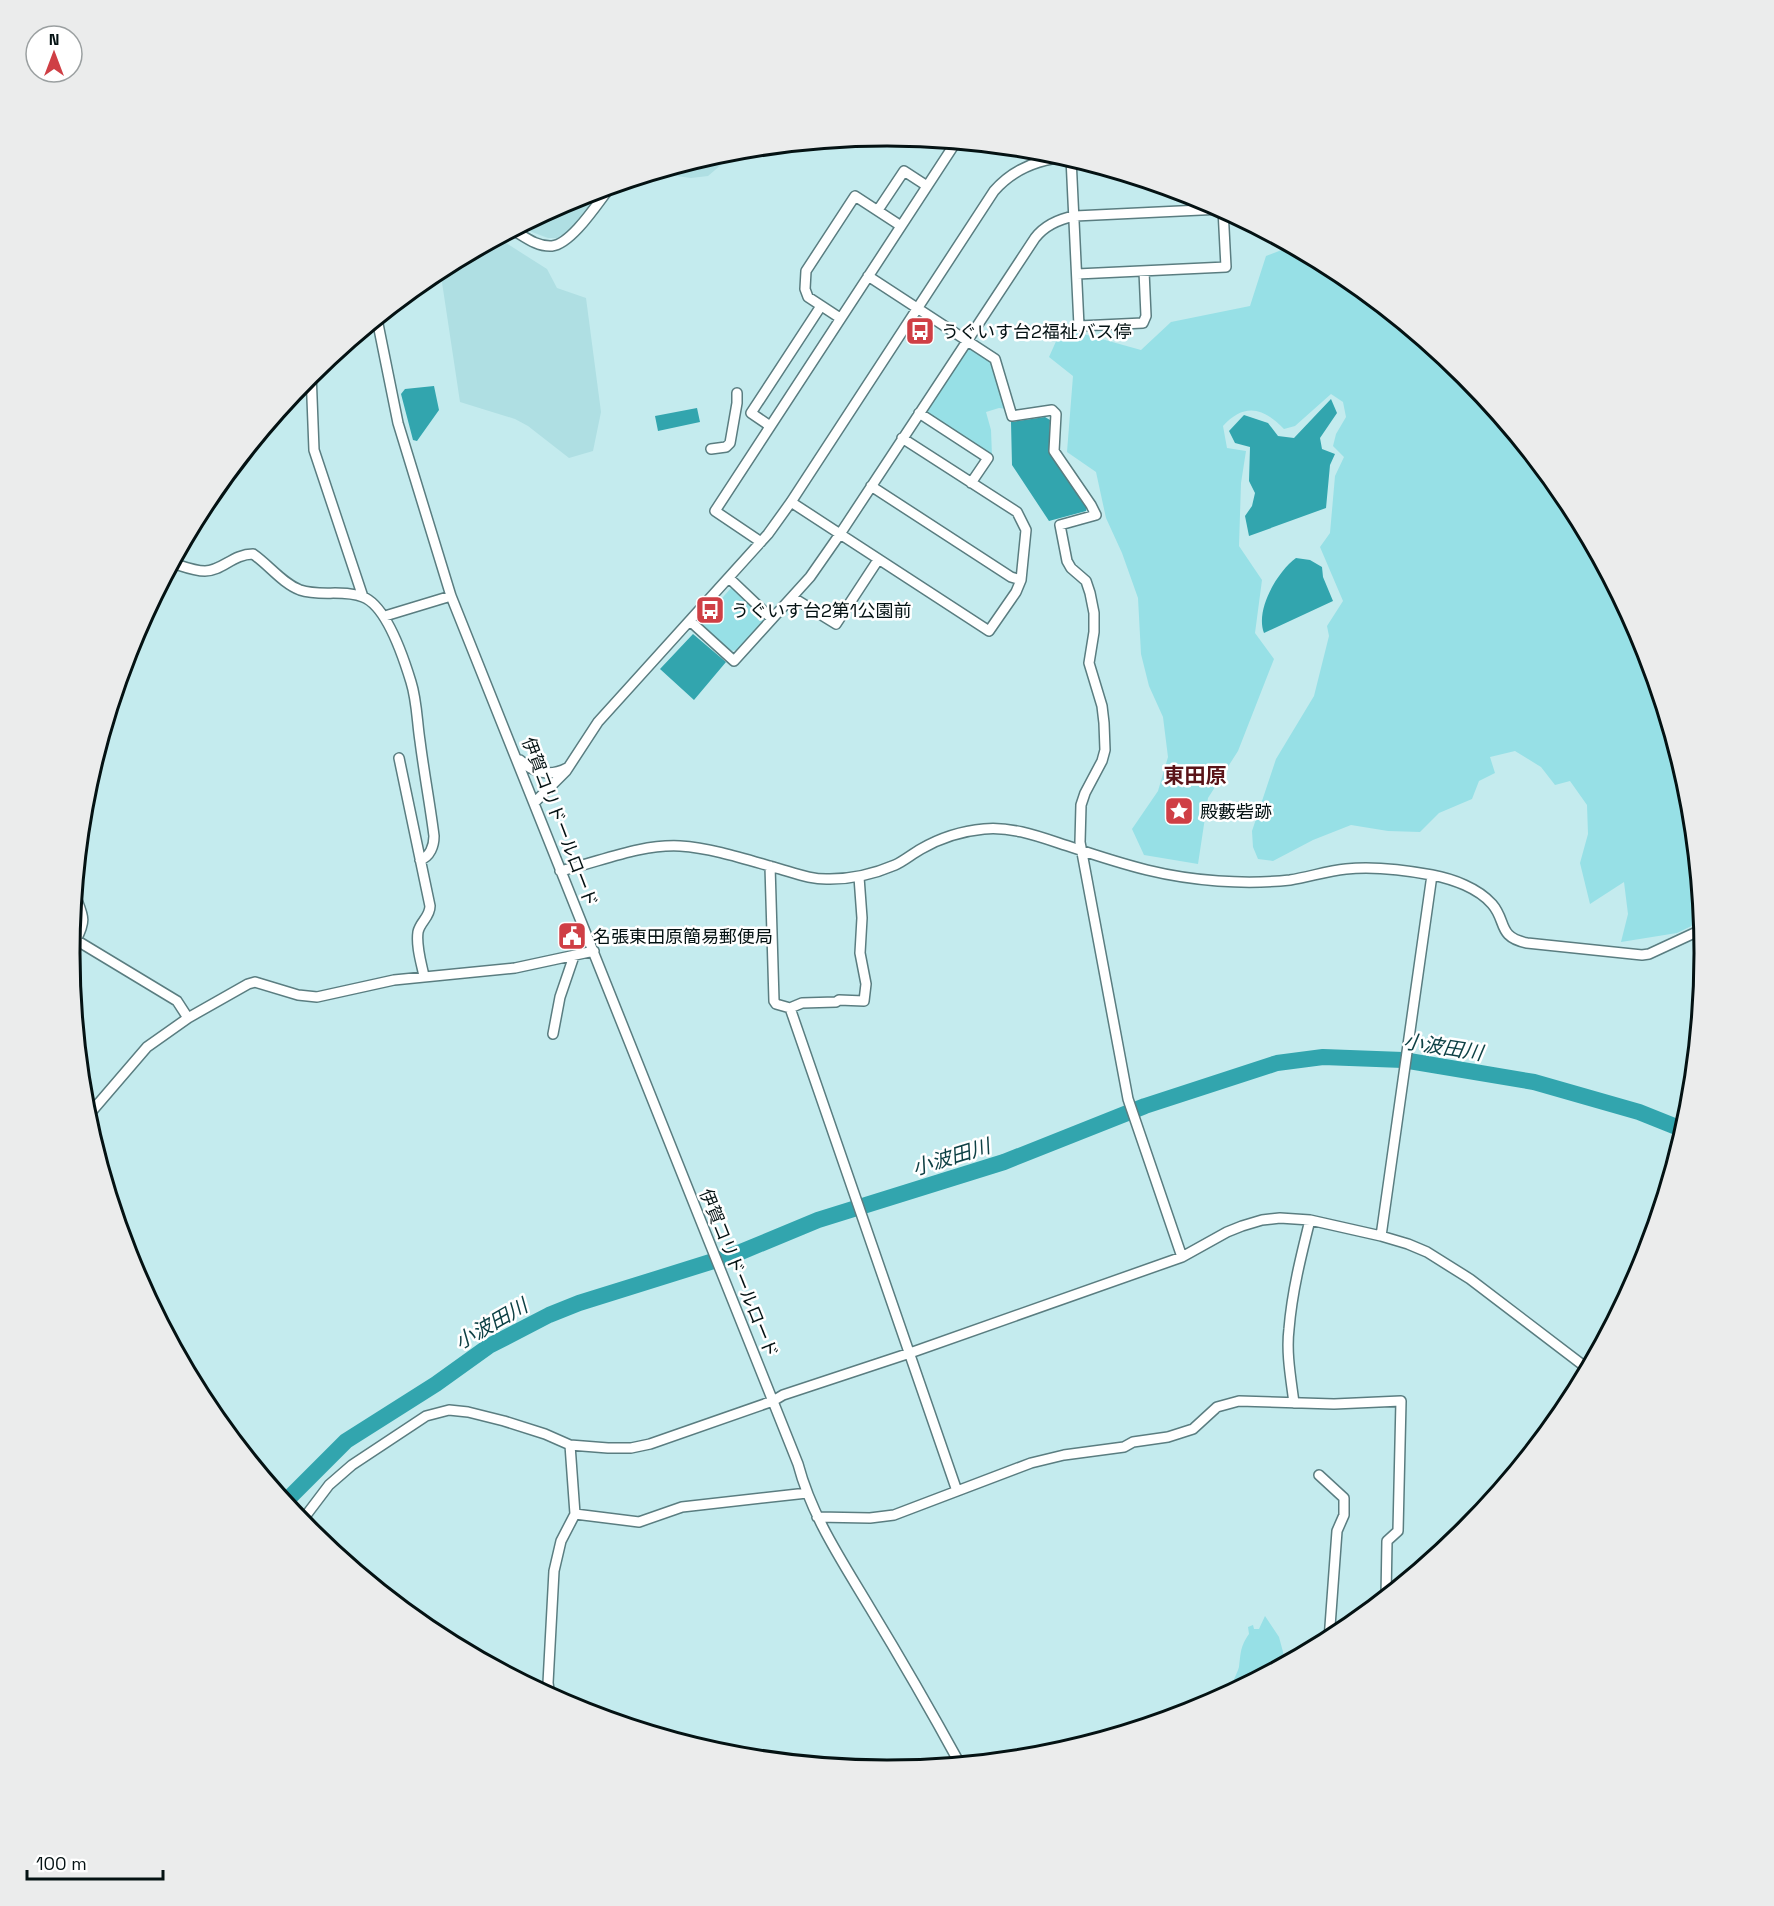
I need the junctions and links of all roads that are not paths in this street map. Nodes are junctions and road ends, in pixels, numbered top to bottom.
1 (952, 148) edge
2 (1043, 161) edge
3 (1071, 167) edge
4 (927, 186) junction
5 (601, 198) edge
6 (878, 210) junction
7 (1202, 210) edge
8 (1075, 216) junction
9 (1223, 219) edge
10 (901, 226) junction
11 (520, 234) edge
12 (1144, 271) junction
13 (1077, 274) junction
14 (868, 276) junction
15 (821, 306) junction
16 (918, 308) junction
17 (840, 318) junction
18 (378, 326) edge
19 (966, 341) junction
20 (312, 387) edge
21 (919, 412) junction
22 (751, 413) junction
23 (770, 426) junction
24 (902, 438) junction
25 (711, 449) dead end
26 (972, 483) junction
27 (871, 486) junction
28 (791, 502) junction
29 (840, 534) junction
30 (761, 542) junction
31 (878, 560) junction
32 (180, 565) edge
33 (729, 579) junction
34 (1021, 580) junction
35 (451, 596) junction
36 (363, 597) junction
37 (792, 597) junction
38 (385, 616) junction
39 (772, 619) junction
40 (690, 621) junction
41 (516, 756) junction
42 (399, 758) dead end
43 (571, 765) junction
44 (534, 802) junction
45 (1082, 851) junction
46 (420, 860) junction
47 (770, 866) junction
48 (560, 870) junction
49 (1432, 875) junction
50 (859, 877) junction
51 (81, 910) edge
52 (80, 929) edge
53 (1694, 933) edge
54 (80, 942) edge
55 (594, 951) junction
56 (574, 956) junction
57 (424, 976) junction
58 (790, 1008) junction
59 (188, 1018) junction
60 (553, 1034) dead end
61 (95, 1109) edge
62 (1310, 1220) junction
63 (1381, 1236) junction
64 (1182, 1257) junction
65 (910, 1353) junction
66 (1582, 1364) edge
67 (773, 1401) junction
68 (1294, 1403) junction
69 (570, 1444) junction
70 (1319, 1475) dead end
71 (957, 1491) junction
72 (807, 1493) junction
73 (307, 1514) edge
74 (575, 1514) junction
75 (817, 1517) junction
76 (1386, 1588) edge
77 (1330, 1628) edge
78 (548, 1685) edge
79 (956, 1757) edge

1 - 4 street
2 - 16 street
3 - 8 street
4 - 6 street
4 - 10 street
5 - 11 street
6 - 10 street
6 - 15 street
7 - 8 street
8 - 13 street
8 - 19 street
9 - 12 street
10 - 14 street
12 - 13 street
12 - 13 street
14 - 16 street
14 - 17 street
15 - 17 street
15 - 22 street
16 - 19 street
16 - 28 street
17 - 23 street
18 - 35 street, 伊賀コリドールロード
19 - 21 street
19 - 45 street
20 - 36 street
21 - 24 street
21 - 26 street
22 - 23 street
22 - 25 street
23 - 30 street
24 - 26 street
24 - 27 street
26 - 34 street
27 - 29 street
27 - 34 street
28 - 29 street
28 - 30 street
29 - 31 street
29 - 37 street
30 - 33 street
31 - 34 street
31 - 37 street
32 - 36 street
33 - 39 street
33 - 40 street
35 - 38 street
35 - 41 street, 伊賀コリドールロード
36 - 38 street
37 - 39 street
38 - 46 street
39 - 40 street
40 - 43 street
41 - 43 street
41 - 44 street, 伊賀コリドールロード
42 - 46 street
43 - 44 street
44 - 48 street, 伊賀コリドールロード
45 - 49 street
45 - 50 street
45 - 64 street
46 - 57 street
47 - 48 street
47 - 50 street
47 - 58 street
48 - 55 street, 伊賀コリドールロード
49 - 53 street
49 - 63 street
50 - 58 street
51 - 52 street
54 - 59 street
55 - 56 street
55 - 67 street, 伊賀コリドールロード
56 - 57 street
56 - 60 street
57 - 59 street
58 - 65 street
59 - 61 street
62 - 63 street
62 - 64 street
62 - 68 street
63 - 66 street
64 - 65 street
65 - 67 street
65 - 71 street
67 - 69 street
67 - 72 street, 伊賀コリドールロード
68 - 71 street
68 - 76 street
69 - 73 street
69 - 74 street
70 - 77 street
71 - 75 street
72 - 74 street
72 - 75 street, 伊賀コリドールロード
74 - 78 street
75 - 79 street, 伊賀コリドールロード

